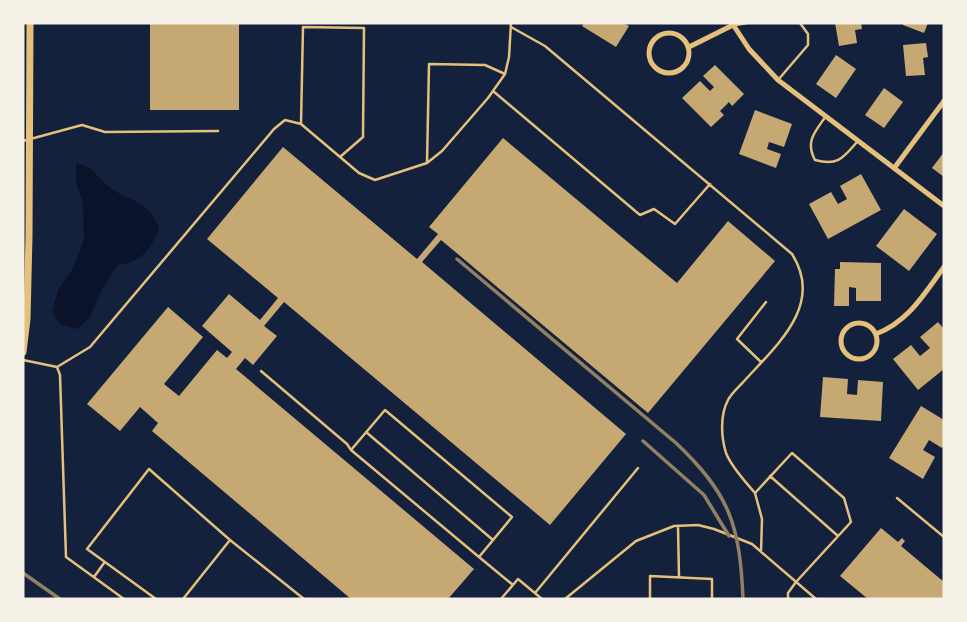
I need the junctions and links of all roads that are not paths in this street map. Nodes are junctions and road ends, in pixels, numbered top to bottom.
1 (30, 23) edge
2 (747, 23) edge
3 (800, 23) edge
4 (733, 24) edge
5 (511, 25) edge
6 (689, 47) junction
7 (505, 74) junction
8 (778, 80) junction
9 (493, 91) junction
10 (944, 100) edge
11 (826, 116) junction
12 (301, 124) junction
13 (218, 131) dead end
14 (27, 140) edge
15 (859, 140) junction
16 (340, 157) junction
17 (427, 163) junction
18 (895, 167) junction
19 (710, 184) junction
20 (944, 206) edge
21 (944, 267) edge
22 (766, 302) dead end
23 (876, 334) junction
24 (23, 352) edge
25 (23, 360) edge
26 (761, 362) junction
27 (57, 368) junction
28 (261, 371) dead end
29 (366, 432) junction
30 (351, 450) junction
31 (638, 468) dead end
32 (770, 476) junction
33 (755, 493) junction
34 (897, 498) dead end
35 (678, 526) junction
36 (838, 536) junction
37 (944, 537) edge
38 (230, 540) junction
39 (493, 540) junction
40 (761, 552) junction
41 (479, 557) junction
42 (105, 562) junction
43 (94, 577) junction
44 (679, 577) junction
45 (796, 582) junction
46 (513, 585) junction
47 (535, 593) junction
48 (124, 599) edge
49 (156, 599) edge
50 (183, 599) edge
51 (304, 599) edge
52 (501, 599) edge
53 (542, 599) edge
54 (565, 599) edge
55 (650, 599) edge
56 (712, 599) edge
57 (788, 599) edge
58 (816, 599) edge

1 - 14 street
2 - 4 lane
3 - 8 lane
4 - 6 street
4 - 8 street
5 - 7 lane
5 - 19 lane
6 - 6 street
7 - 9 lane
7 - 17 lane
8 - 11 street
9 - 17 lane
9 - 19 lane
10 - 18 street
11 - 15 street
11 - 15 lane
12 - 16 lane
12 - 16 lane
12 - 27 lane
13 - 14 lane
14 - 24 street
15 - 18 street
16 - 17 lane
18 - 20 street
19 - 26 lane
21 - 23 street
22 - 26 lane
23 - 23 street
25 - 27 lane
26 - 33 lane
27 - 43 lane
28 - 30 lane
29 - 30 lane
29 - 39 lane
29 - 39 lane
30 - 41 lane
31 - 47 lane
32 - 33 lane
32 - 36 lane
32 - 36 lane
33 - 40 lane
34 - 37 lane
35 - 40 lane
35 - 44 lane
35 - 54 lane
36 - 45 lane
38 - 42 lane
38 - 50 lane
38 - 51 lane
39 - 41 lane
40 - 45 lane
41 - 46 lane
42 - 43 lane
42 - 49 lane
43 - 48 lane
44 - 55 lane
44 - 56 lane
45 - 57 lane
45 - 58 lane
46 - 47 lane
46 - 52 lane
47 - 53 lane

